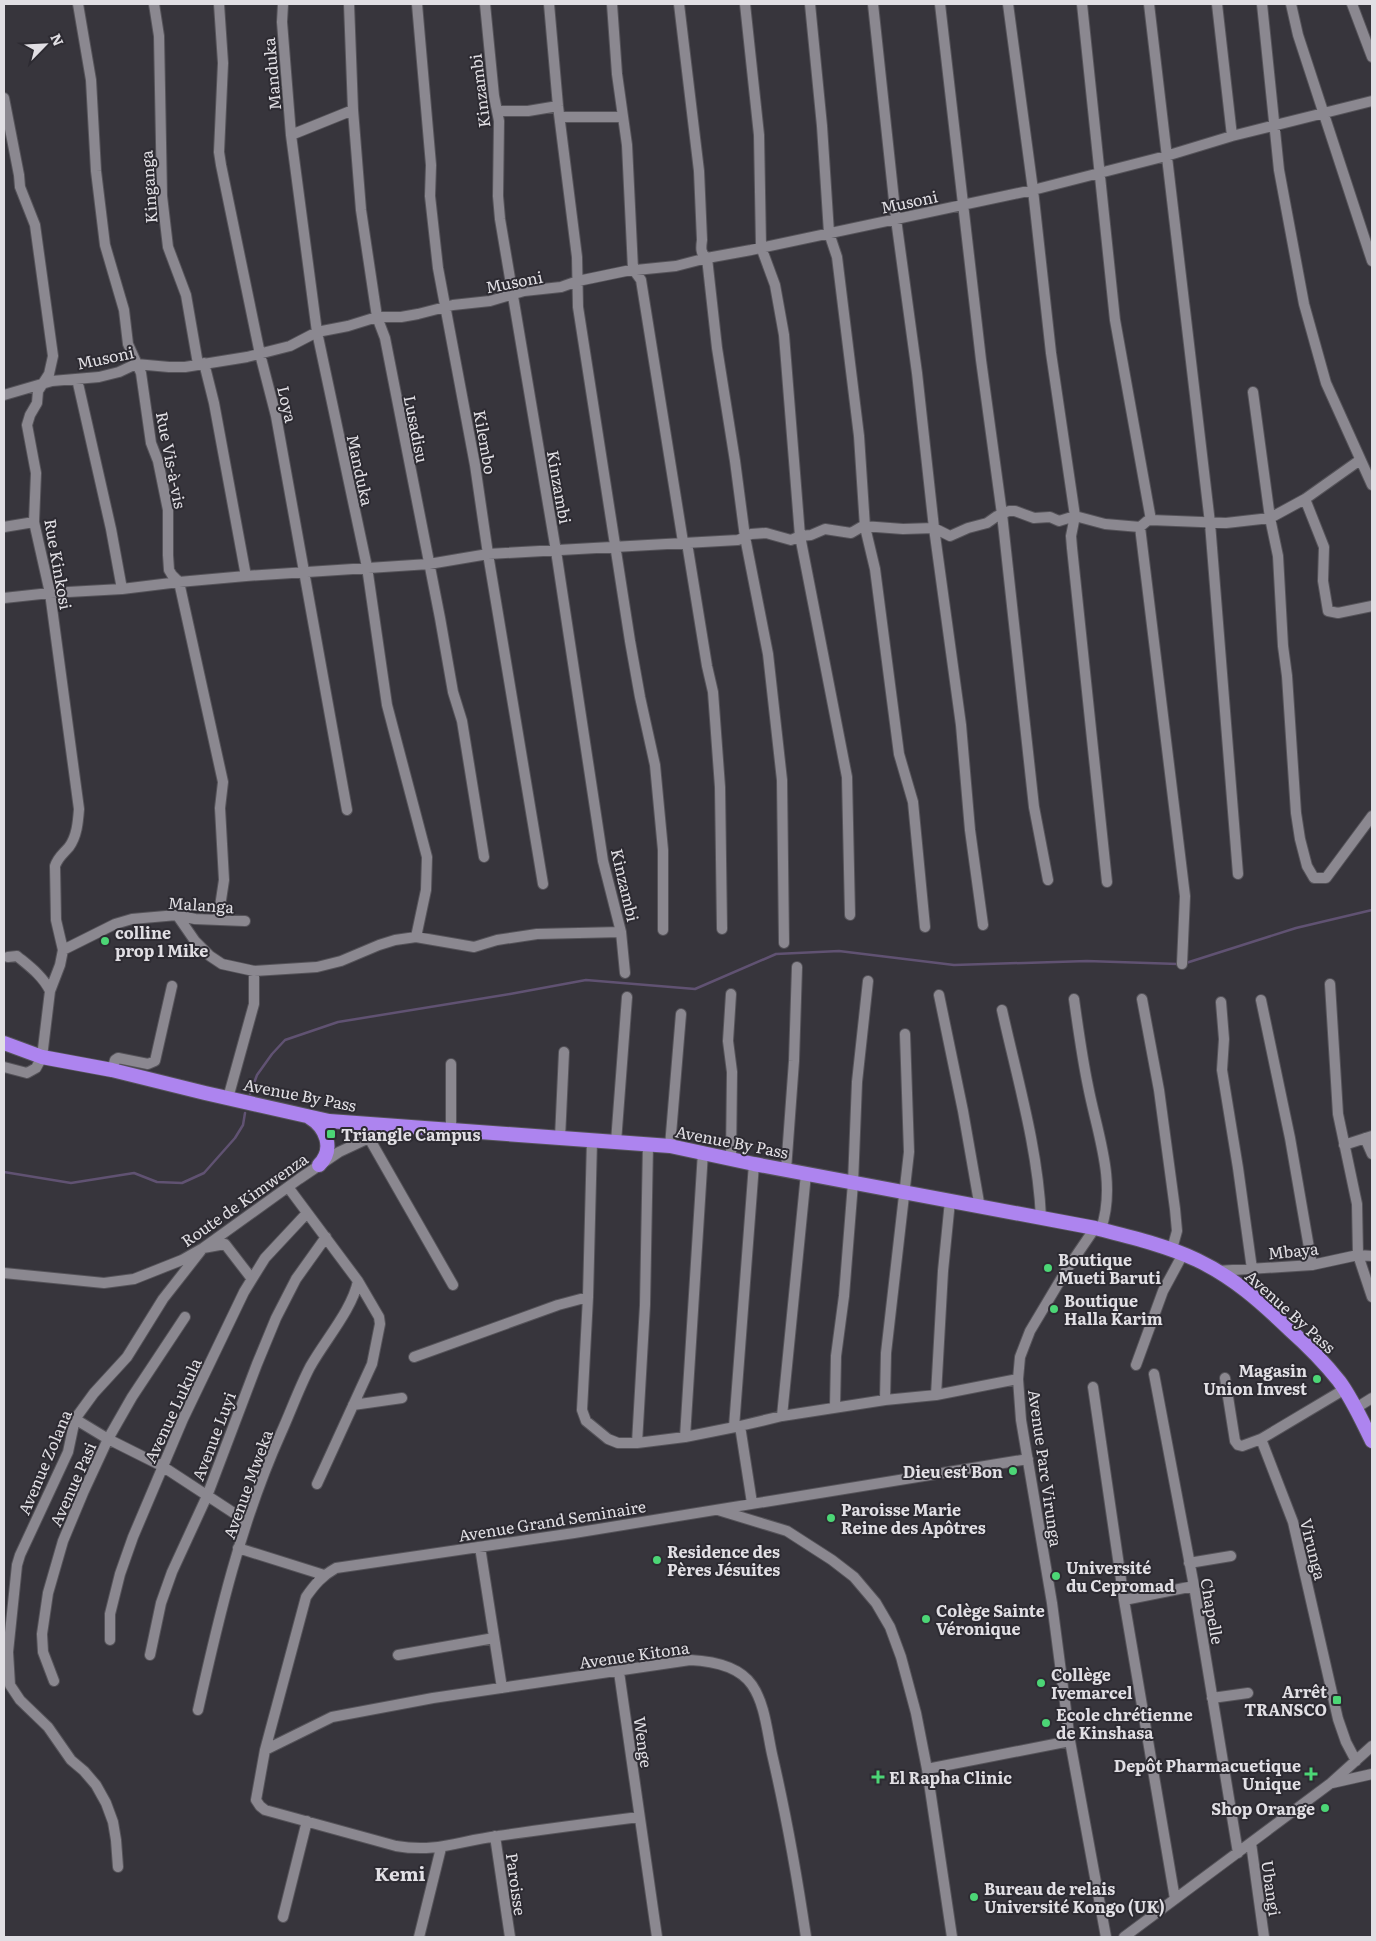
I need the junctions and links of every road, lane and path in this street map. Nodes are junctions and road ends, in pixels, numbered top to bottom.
1 (78, 4) edge
2 (154, 4) edge
3 (219, 4) edge
4 (283, 4) edge
5 (349, 4) edge
6 (417, 4) edge
7 (485, 4) edge
8 (549, 4) edge
9 (612, 4) edge
10 (679, 4) edge
11 (745, 4) edge
12 (810, 4) edge
13 (873, 4) edge
14 (940, 4) edge
15 (1008, 4) edge
16 (1082, 4) edge
17 (1150, 4) edge
18 (1218, 4) edge
19 (1262, 4) edge
20 (1291, 4) edge
21 (1352, 4) edge
22 (1372, 57) edge
23 (4, 98) edge
24 (1372, 101) edge
25 (558, 106) junction
26 (353, 110) junction
27 (498, 111) junction
28 (1323, 113) junction
29 (560, 117) junction
30 (623, 117) junction
31 (1274, 126) junction
32 (291, 135) junction
33 (1232, 136) junction
34 (1166, 156) junction
35 (1099, 173) junction
36 (1033, 190) junction
37 (964, 205) junction
38 (896, 219) junction
39 (829, 233) junction
40 (761, 248) junction
41 (707, 258) junction
42 (1372, 261) edge
43 (633, 269) junction
44 (578, 281) junction
45 (512, 295) junction
46 (444, 308) junction
47 (377, 316) junction
48 (317, 332) junction
49 (260, 354) junction
50 (201, 363) junction
51 (136, 364) junction
52 (76, 379) junction
53 (44, 383) junction
54 (1252, 392) dead end
55 (4, 395) edge
56 (1360, 460) junction
57 (1372, 486) edge
58 (1304, 499) junction
59 (1002, 514) junction
60 (1075, 516) junction
61 (1270, 518) junction
62 (1151, 520) junction
63 (34, 522) junction
64 (1210, 523) junction
65 (4, 527) edge
66 (865, 527) junction
67 (1140, 527) junction
68 (934, 528) junction
69 (800, 536) junction
70 (745, 537) junction
71 (685, 542) junction
72 (614, 547) junction
73 (556, 551) junction
74 (488, 554) junction
75 (429, 564) junction
76 (366, 567) junction
77 (304, 572) junction
78 (246, 576) junction
79 (179, 582) junction
80 (122, 589) junction
81 (50, 593) junction
82 (4, 598) edge
83 (1372, 606) edge
84 (347, 810) dead end
85 (1372, 816) edge
86 (484, 857) dead end
87 (1238, 874) dead end
88 (1048, 880) dead end
89 (1107, 882) dead end
90 (543, 884) dead end
91 (177, 914) junction
92 (850, 916) dead end
93 (218, 920) junction
94 (244, 921) dead end
95 (983, 925) dead end
96 (925, 927) dead end
97 (663, 930) dead end
98 (722, 930) dead end
99 (621, 932) junction
100 (416, 937) junction
101 (784, 943) dead end
102 (62, 950) junction
103 (8, 957) dead end
104 (1182, 964) dead end
105 (797, 967) dead end
106 (254, 971) junction
107 (625, 973) dead end
108 (868, 981) dead end
109 (1330, 984) dead end
110 (172, 986) dead end
111 (50, 991) junction
112 (731, 994) dead end
113 (939, 995) dead end
114 (627, 997) dead end
115 (1074, 999) dead end
116 (1142, 999) dead end
117 (1261, 1000) dead end
118 (1221, 1002) dead end
119 (1002, 1010) dead end
120 (680, 1014) dead end
121 (905, 1034) dead end
122 (4, 1043) edge
123 (564, 1052) dead end
124 (42, 1057) junction
125 (451, 1064) dead end
126 (4, 1067) edge
127 (112, 1070) junction
128 (228, 1098) junction
129 (304, 1114) junction
130 (407, 1127) junction
131 (451, 1130) junction
132 (1369, 1137) edge
133 (369, 1138) junction
134 (560, 1138) junction
135 (592, 1140) junction
136 (616, 1142) junction
137 (648, 1144) junction
138 (1344, 1145) junction
139 (670, 1146) junction
140 (703, 1152) junction
141 (1372, 1154) edge
142 (732, 1159) junction
143 (754, 1164) junction
144 (319, 1165) junction
145 (786, 1170) junction
146 (806, 1174) junction
147 (853, 1183) junction
148 (288, 1187) junction
149 (904, 1192) junction
150 (950, 1201) junction
151 (980, 1208) junction
152 (307, 1214) junction
153 (1041, 1218) junction
154 (1098, 1229) junction
155 (326, 1237) junction
156 (203, 1248) junction
157 (1177, 1252) junction
158 (1358, 1255) junction
159 (1372, 1256) edge
160 (1312, 1265) junction
161 (1252, 1269) junction
162 (1217, 1271) junction
163 (4, 1273) edge
164 (252, 1279) junction
165 (358, 1282) junction
166 (453, 1285) dead end
167 (588, 1297) junction
168 (1372, 1298) edge
169 (185, 1317) dead end
170 (414, 1356) dead end
171 (1136, 1365) dead end
172 (1154, 1374) dead end
173 (1224, 1378) dead end
174 (1018, 1379) junction
175 (1092, 1388) dead end
176 (1345, 1389) junction
177 (936, 1395) junction
178 (402, 1398) dead end
179 (1372, 1398) edge
180 (885, 1400) junction
181 (353, 1405) junction
182 (835, 1407) junction
183 (1356, 1408) junction
184 (782, 1416) junction
185 (76, 1419) junction
186 (737, 1427) junction
187 (686, 1437) junction
188 (108, 1439) junction
189 (1261, 1440) junction
190 (1372, 1441) edge
191 (637, 1443) junction
192 (1028, 1459) junction
193 (162, 1466) junction
194 (317, 1484) dead end
195 (207, 1496) junction
196 (752, 1503) junction
197 (714, 1509) junction
198 (246, 1521) junction
199 (480, 1547) junction
200 (238, 1548) junction
201 (1231, 1556) dead end
202 (1190, 1563) junction
203 (324, 1575) junction
204 (1194, 1586) junction
205 (1124, 1600) junction
206 (494, 1638) junction
207 (110, 1640) dead end
208 (150, 1655) dead end
209 (398, 1655) dead end
210 (619, 1672) junction
211 (7, 1675) edge
212 (54, 1681) dead end
213 (502, 1688) junction
214 (1248, 1693) dead end
215 (1212, 1698) junction
216 (198, 1710) dead end
217 (1070, 1741) junction
218 (1372, 1746) edge
219 (265, 1750) junction
220 (1356, 1761) junction
221 (927, 1769) junction
222 (1372, 1774) edge
223 (1331, 1783) junction
224 (639, 1816) junction
225 (307, 1821) junction
226 (495, 1836) junction
227 (1251, 1843) junction
228 (441, 1848) junction
229 (1238, 1852) junction
230 (118, 1867) dead end
231 (1175, 1899) junction
232 (283, 1917) dead end
233 (419, 1937) edge
234 (510, 1937) edge
235 (657, 1937) edge
236 (806, 1937) edge
237 (952, 1937) edge
238 (1106, 1937) edge
239 (1124, 1937) edge
240 (1264, 1937) edge

1 - 51 street, Rue Vis-à-vis
2 - 50 street, Kinganga
3 - 49 street, Loya
4 - 32 street, Manduka
5 - 26 street, Lusadisu
6 - 46 street, Kilembo
7 - 27 street, Kinzambi
8 - 25 street
9 - 30 street
10 - 41 street
11 - 40 street
12 - 39 street
13 - 38 street
14 - 37 street
15 - 36 street
16 - 35 street
17 - 34 street
18 - 33 street
19 - 31 street
20 - 28 street
21 - 22 street
23 - 53 street, Rue Kinkosi
24 - 28 street, Musoni
25 - 27 street
25 - 29 street
26 - 32 street
26 - 47 street, Lusadisu
27 - 45 street, Kinzambi
28 - 31 street, Musoni
28 - 42 street
29 - 30 street
29 - 44 street
30 - 43 street
31 - 33 street, Musoni
31 - 56 street
32 - 48 street, Manduka
33 - 34 street, Musoni
34 - 35 street, Musoni
34 - 64 street
35 - 36 street, Musoni
35 - 62 street
36 - 37 street, Musoni
36 - 60 street
37 - 38 street, Musoni
37 - 59 street
38 - 39 street, Musoni
38 - 68 street
39 - 40 street, Musoni
39 - 66 street
40 - 41 street, Musoni
40 - 69 street
41 - 43 street, Musoni
41 - 70 street
43 - 44 street, Musoni
43 - 71 street
44 - 45 street, Musoni
44 - 72 street
45 - 46 street, Musoni
45 - 73 street, Kinzambi
46 - 47 street, Musoni
46 - 74 street, Kilembo
47 - 48 street, Musoni
47 - 75 street, Lusadisu
48 - 49 street, Musoni
48 - 76 street, Manduka
49 - 50 street, Musoni
49 - 77 street, Loya
50 - 51 street, Musoni
50 - 78 street, Kinganga
51 - 52 street, Musoni
51 - 79 street, Rue Vis-à-vis
52 - 53 street, Musoni
52 - 80 street
53 - 55 street, Musoni
53 - 63 street, Rue Kinkosi
54 - 61 street
56 - 57 street
56 - 58 street
58 - 61 street
58 - 83 street
59 - 60 street
59 - 68 street
59 - 88 street
60 - 67 street
60 - 89 street
61 - 64 street
61 - 85 street
62 - 64 street
62 - 67 street
63 - 65 street
63 - 81 street, Rue Kinkosi
64 - 87 street
66 - 68 street
66 - 69 street
66 - 96 street
67 - 104 street
68 - 95 street
69 - 70 street
69 - 92 street
70 - 71 street
70 - 101 street
71 - 72 street
71 - 98 street
72 - 73 street
72 - 97 street
73 - 74 street
73 - 99 street, Kinzambi
74 - 75 street
74 - 90 street, Kilembo
75 - 76 street
75 - 86 street, Lusadisu
76 - 77 street
76 - 100 street, Manduka
77 - 78 street
77 - 84 street, Loya
78 - 79 street
79 - 80 street
79 - 93 street, Rue Vis-à-vis
80 - 81 street
81 - 82 street
81 - 102 street, Rue Kinkosi
91 - 93 street, Malanga
91 - 102 street, Malanga
91 - 106 street
93 - 94 street, Malanga
99 - 100 street
99 - 107 street, Kinzambi
100 - 106 street
102 - 111 street
103 - 111 street
105 - 145 street
106 - 128 street
108 - 147 street
109 - 138 street
110 - 127 street
111 - 124 street
112 - 142 street
113 - 151 street
114 - 136 street
115 - 154 street
116 - 157 street
117 - 160 street
118 - 161 street
119 - 153 street
120 - 139 street
121 - 149 street
122 - 124 highway, Avenue By Pass
123 - 134 street
124 - 126 street
124 - 127 highway, Avenue By Pass
125 - 131 street
127 - 128 highway, Avenue By Pass
128 - 129 highway, Avenue By Pass
129 - 130 highway, Avenue By Pass
129 - 144 highway
130 - 131 highway, Avenue By Pass
130 - 133 street, Route de Kimwenza
131 - 134 highway, Avenue By Pass
132 - 138 street
132 - 141 street
133 - 144 street, Route de Kimwenza
133 - 166 street
134 - 135 highway, Avenue By Pass
135 - 136 highway, Avenue By Pass
135 - 167 street
136 - 137 highway, Avenue By Pass
137 - 139 highway, Avenue By Pass
137 - 191 street
138 - 158 street
139 - 140 highway, Avenue By Pass
140 - 142 highway, Avenue By Pass
140 - 187 street
142 - 143 highway, Avenue By Pass
143 - 145 highway, Avenue By Pass
143 - 186 street
144 - 148 street, Route de Kimwenza
145 - 146 highway, Avenue By Pass
146 - 147 highway, Avenue By Pass
146 - 184 street
147 - 149 highway, Avenue By Pass
147 - 182 street
148 - 152 street
148 - 156 street, Route de Kimwenza
149 - 150 highway, Avenue By Pass
149 - 180 street
150 - 151 highway, Avenue By Pass
150 - 177 street
151 - 153 highway, Avenue By Pass
152 - 155 street
152 - 164 street, Avenue Lukula
153 - 154 highway, Avenue By Pass
154 - 157 highway, Avenue By Pass
154 - 174 street, Avenue Parc Virunga
155 - 165 street
155 - 195 street, Avenue Luyi
156 - 163 street, Route de Kimwenza
156 - 164 street
156 - 185 street, Avenue Zolana
157 - 162 highway, Avenue By Pass
157 - 171 street
158 - 159 street, Mbaya
158 - 160 street, Mbaya
158 - 168 street
160 - 161 street, Mbaya
161 - 162 street, Mbaya
162 - 176 highway, Avenue By Pass
164 - 193 street, Avenue Lukula
165 - 181 street
165 - 198 street, Avenue Mweka
167 - 170 street
167 - 191 street
169 - 188 street, Avenue Pasi
172 - 202 street, Chapelle
173 - 189 street
174 - 177 street
174 - 192 street, Avenue Parc Virunga
175 - 205 street
176 - 183 highway, Avenue By Pass
176 - 189 street
177 - 180 street
178 - 181 street
179 - 183 street
180 - 182 street
181 - 194 street
182 - 184 street
183 - 190 highway, Avenue By Pass
184 - 186 street
185 - 188 street
185 - 211 street, Avenue Zolana
186 - 187 street
186 - 196 street
187 - 191 street
188 - 193 street
188 - 212 street, Avenue Pasi
189 - 220 street, Virunga
192 - 196 street, Avenue Grand Seminaire
192 - 217 street, Avenue Parc Virunga
193 - 195 street
193 - 207 street, Avenue Lukula
195 - 198 street
195 - 208 street, Avenue Luyi
196 - 197 street, Avenue Grand Seminaire
197 - 199 street, Avenue Grand Seminaire
197 - 221 street
198 - 200 street, Avenue Mweka
199 - 203 street, Avenue Grand Seminaire
199 - 206 street
200 - 203 street
200 - 216 street, Avenue Mweka
201 - 202 street
202 - 204 street, Chapelle
203 - 219 street, Avenue Grand Seminaire
204 - 205 street
204 - 215 street, Chapelle
205 - 231 street
206 - 209 street
206 - 213 street
210 - 213 street, Avenue Kitona
210 - 224 street, Wenge
210 - 236 street, Avenue Kitona
211 - 230 street, Avenue Zolana
213 - 219 street, Avenue Kitona
214 - 215 street
215 - 229 street, Chapelle
217 - 221 street
217 - 238 street, Avenue Parc Virunga
218 - 220 street
219 - 225 street, Avenue Grand Seminaire
220 - 223 street
221 - 237 street
222 - 223 street
223 - 227 street
224 - 226 street
224 - 235 street, Wenge
225 - 228 street
225 - 232 street
226 - 228 street
226 - 234 street, Paroisse
227 - 229 street
227 - 240 street, Ubangi
228 - 233 street
229 - 231 street
231 - 239 street

